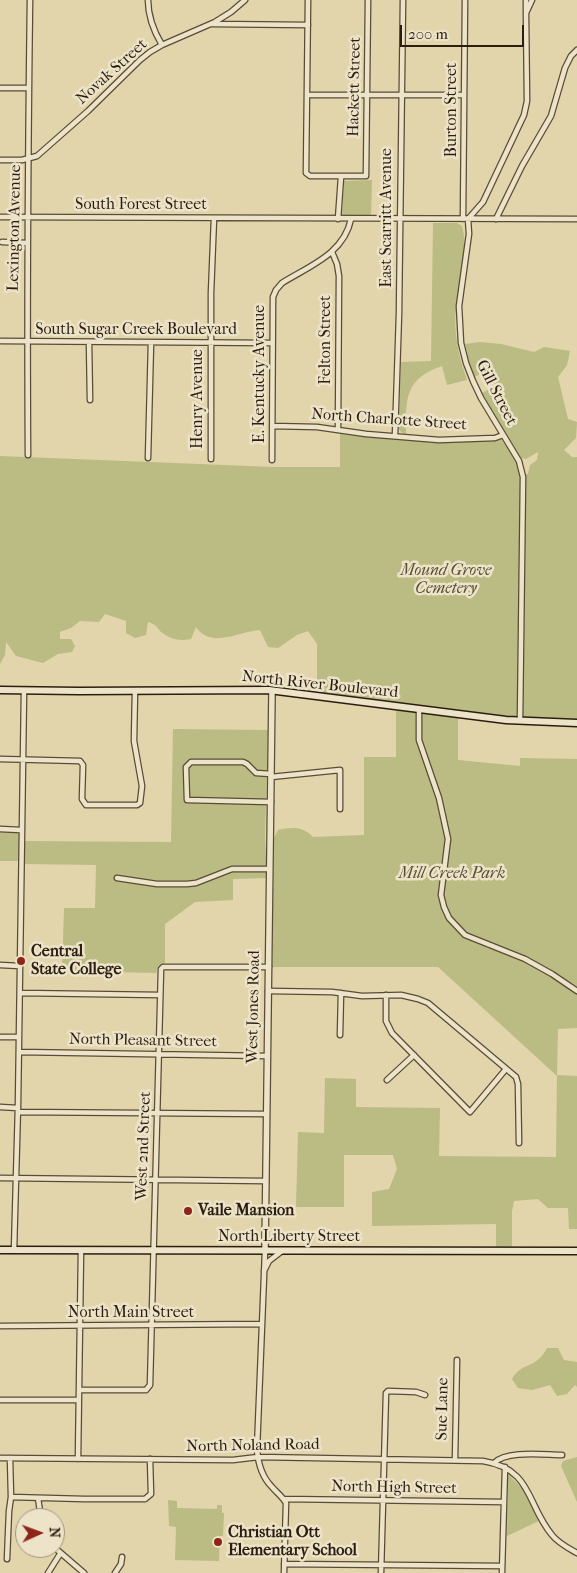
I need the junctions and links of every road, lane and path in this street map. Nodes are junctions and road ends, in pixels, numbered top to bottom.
1 (30, 0) edge
2 (148, 0) edge
3 (244, 0) edge
4 (308, 0) edge
5 (368, 0) edge
6 (403, 0) edge
7 (465, 0) edge
8 (526, 0) edge
9 (532, 0) edge
10 (526, 13) junction
11 (210, 24) junction
12 (308, 25) junction
13 (162, 45) junction
14 (577, 50) edge
15 (0, 88) edge
16 (29, 88) junction
17 (367, 94) junction
18 (401, 94) junction
19 (307, 95) junction
20 (464, 95) junction
21 (29, 159) junction
22 (0, 160) edge
23 (341, 177) junction
24 (0, 217) edge
25 (27, 218) junction
26 (214, 218) junction
27 (338, 219) junction
28 (352, 219) junction
29 (400, 219) junction
30 (466, 219) junction
31 (496, 219) junction
32 (577, 219) edge
33 (2, 242) dead end
34 (27, 243) junction
35 (332, 252) junction
36 (0, 341) edge
37 (27, 341) junction
38 (89, 342) junction
39 (151, 343) junction
40 (211, 343) junction
41 (272, 343) junction
42 (90, 400) dead end
43 (272, 426) junction
44 (338, 430) junction
45 (503, 435) junction
46 (395, 436) junction
47 (28, 456) dead end
48 (148, 458) dead end
49 (211, 459) dead end
50 (272, 460) dead end
51 (0, 690) edge
52 (24, 691) junction
53 (272, 691) junction
54 (135, 692) junction
55 (419, 710) junction
56 (520, 722) junction
57 (577, 723) edge
58 (0, 759) edge
59 (22, 760) junction
60 (271, 776) junction
61 (271, 802) junction
62 (340, 809) dead end
63 (0, 829) edge
64 (22, 830) junction
65 (269, 869) junction
66 (117, 878) dead end
67 (0, 965) edge
68 (20, 966) junction
69 (268, 968) junction
70 (268, 991) junction
71 (577, 991) edge
72 (341, 993) junction
73 (20, 994) junction
74 (160, 995) junction
75 (386, 995) junction
76 (340, 1035) dead end
77 (0, 1037) edge
78 (19, 1037) junction
79 (19, 1052) junction
80 (159, 1054) junction
81 (414, 1055) junction
82 (267, 1056) junction
83 (506, 1069) junction
84 (387, 1080) dead end
85 (0, 1108) edge
86 (18, 1110) junction
87 (158, 1113) junction
88 (266, 1114) junction
89 (519, 1143) dead end
90 (0, 1178) edge
91 (16, 1178) junction
92 (156, 1180) junction
93 (266, 1181) junction
94 (0, 1250) edge
95 (14, 1250) junction
96 (81, 1250) junction
97 (153, 1250) junction
98 (265, 1251) junction
99 (283, 1251) junction
100 (577, 1251) edge
101 (264, 1272) junction
102 (262, 1324) junction
103 (152, 1325) junction
104 (0, 1326) edge
105 (79, 1326) junction
106 (457, 1360) dead end
107 (79, 1390) junction
108 (425, 1395) dead end
109 (0, 1400) edge
110 (78, 1400) junction
111 (562, 1455) dead end
112 (258, 1457) junction
113 (0, 1458) edge
114 (10, 1458) junction
115 (383, 1458) junction
116 (78, 1459) junction
117 (150, 1459) junction
118 (455, 1460) junction
119 (494, 1463) junction
120 (505, 1467) junction
121 (11, 1497) junction
122 (38, 1498) junction
123 (284, 1499) junction
124 (382, 1500) junction
125 (504, 1502) junction
126 (40, 1508) edge
127 (577, 1554) edge
128 (122, 1557) dead end
129 (57, 1558) edge
130 (65, 1558) edge
131 (7, 1559) dead end
132 (284, 1564) junction
133 (381, 1565) junction
134 (502, 1566) junction
135 (48, 1573) edge
136 (84, 1573) edge
137 (115, 1573) edge
138 (284, 1573) edge
139 (381, 1573) edge
140 (502, 1573) edge

1 - 16 street, Lexington Avenue
2 - 13 street
3 - 11 street, Novak Street
4 - 12 street
5 - 17 street, Hackett Street
6 - 18 street, East Scarritt Avenue
7 - 20 street, Burton Street
8 - 10 street
9 - 10 street
10 - 30 street
11 - 12 street
11 - 13 street, Novak Street
12 - 19 street
13 - 21 street, Novak Street
14 - 31 street
15 - 16 street
16 - 21 street, Lexington Avenue
17 - 18 street
17 - 19 street
17 - 23 street, Hackett Street
18 - 20 street
18 - 29 street, East Scarritt Avenue
19 - 23 street
20 - 30 street, Burton Street
21 - 22 street
21 - 25 street, Lexington Avenue
23 - 27 street
24 - 25 street, South Forest Street
25 - 26 street, South Forest Street
25 - 34 street, Lexington Avenue
26 - 27 street, South Forest Street
26 - 40 street, Henry Avenue
27 - 28 street, South Forest Street
28 - 29 street, South Forest Street
28 - 35 street
29 - 30 street, South Forest Street
29 - 46 street, East Scarritt Avenue
30 - 31 street, South Forest Street
30 - 45 street, Gill Street
31 - 32 street, South Forest Street
33 - 34 street
34 - 37 street, Lexington Avenue
35 - 41 street, E. Kentucky Avenue
35 - 44 street, Felton Street
36 - 37 street, South Sugar Creek Boulevard
37 - 38 street, South Sugar Creek Boulevard
37 - 47 street, Lexington Avenue
38 - 39 street, South Sugar Creek Boulevard
38 - 42 street
39 - 40 street, South Sugar Creek Boulevard
39 - 48 street
40 - 41 street, South Sugar Creek Boulevard
40 - 49 street, Henry Avenue
41 - 43 street, E. Kentucky Avenue
43 - 44 street, North Charlotte Street
43 - 50 street, E. Kentucky Avenue
44 - 46 street, North Charlotte Street
45 - 46 street, North Charlotte Street
45 - 56 street, Gill Street
51 - 52 main road, North River Boulevard
52 - 54 main road, North River Boulevard
52 - 59 street
53 - 54 main road, North River Boulevard
53 - 55 main road, North River Boulevard
53 - 60 street, West Jones Road
54 - 59 street
55 - 56 main road, North River Boulevard
55 - 71 street
56 - 57 main road, North River Boulevard
58 - 59 street
59 - 64 street
60 - 61 street, West Jones Road
60 - 61 street
60 - 62 street
61 - 65 street, West Jones Road
63 - 64 street
64 - 68 street
65 - 66 street
65 - 69 street, West Jones Road
67 - 68 street
68 - 73 street
69 - 70 street, West Jones Road
69 - 74 street, West 2nd Street
70 - 72 street
70 - 82 street, West Jones Road
72 - 75 street
72 - 76 street
73 - 74 street
73 - 78 street
74 - 80 street, West 2nd Street
75 - 81 street
75 - 83 street
77 - 78 street
78 - 79 street
79 - 80 street, North Pleasant Street
79 - 86 street
80 - 82 street, North Pleasant Street
80 - 87 street, West 2nd Street
81 - 83 street
81 - 84 street
82 - 88 street, West Jones Road
83 - 89 street
85 - 86 street
86 - 87 street
86 - 91 street
87 - 88 street
87 - 92 street, West 2nd Street
88 - 93 street, West Jones Road
90 - 91 street
91 - 92 street
91 - 95 street
92 - 93 street
92 - 97 street, West 2nd Street
93 - 98 street, West Jones Road
94 - 95 main road, North Liberty Street
95 - 96 main road, North Liberty Street
96 - 97 main road, North Liberty Street
96 - 105 street
97 - 98 main road, North Liberty Street
97 - 103 street, West 2nd Street
98 - 99 main road, North Liberty Street
98 - 101 street, West Jones Road
99 - 100 main road, North Liberty Street
99 - 101 street
101 - 102 street, West Jones Road
102 - 103 street, North Main Street
102 - 112 street, West Jones Road
103 - 105 street, North Main Street
103 - 107 street, West 2nd Street
104 - 105 street, North Main Street
105 - 107 street
106 - 118 street, Sue Lane
107 - 110 street
108 - 115 street
109 - 110 street
110 - 116 street
111 - 119 street
112 - 115 street, North Noland Road
112 - 117 street, North Noland Road
112 - 123 street
113 - 114 street, North Noland Road
114 - 116 street, North Noland Road
114 - 121 street
115 - 118 street, North Noland Road
115 - 124 street
116 - 117 street, North Noland Road
117 - 122 street
118 - 119 street, North Noland Road
119 - 120 street, North Noland Road
120 - 125 street
120 - 127 street
121 - 122 street
121 - 131 street
122 - 126 street
123 - 124 street, North High Street
123 - 132 street
124 - 125 street, North High Street
124 - 133 street
125 - 134 street
128 - 137 street
129 - 135 street
130 - 136 street
132 - 133 street
132 - 138 street
133 - 134 street
133 - 139 street
134 - 140 street

